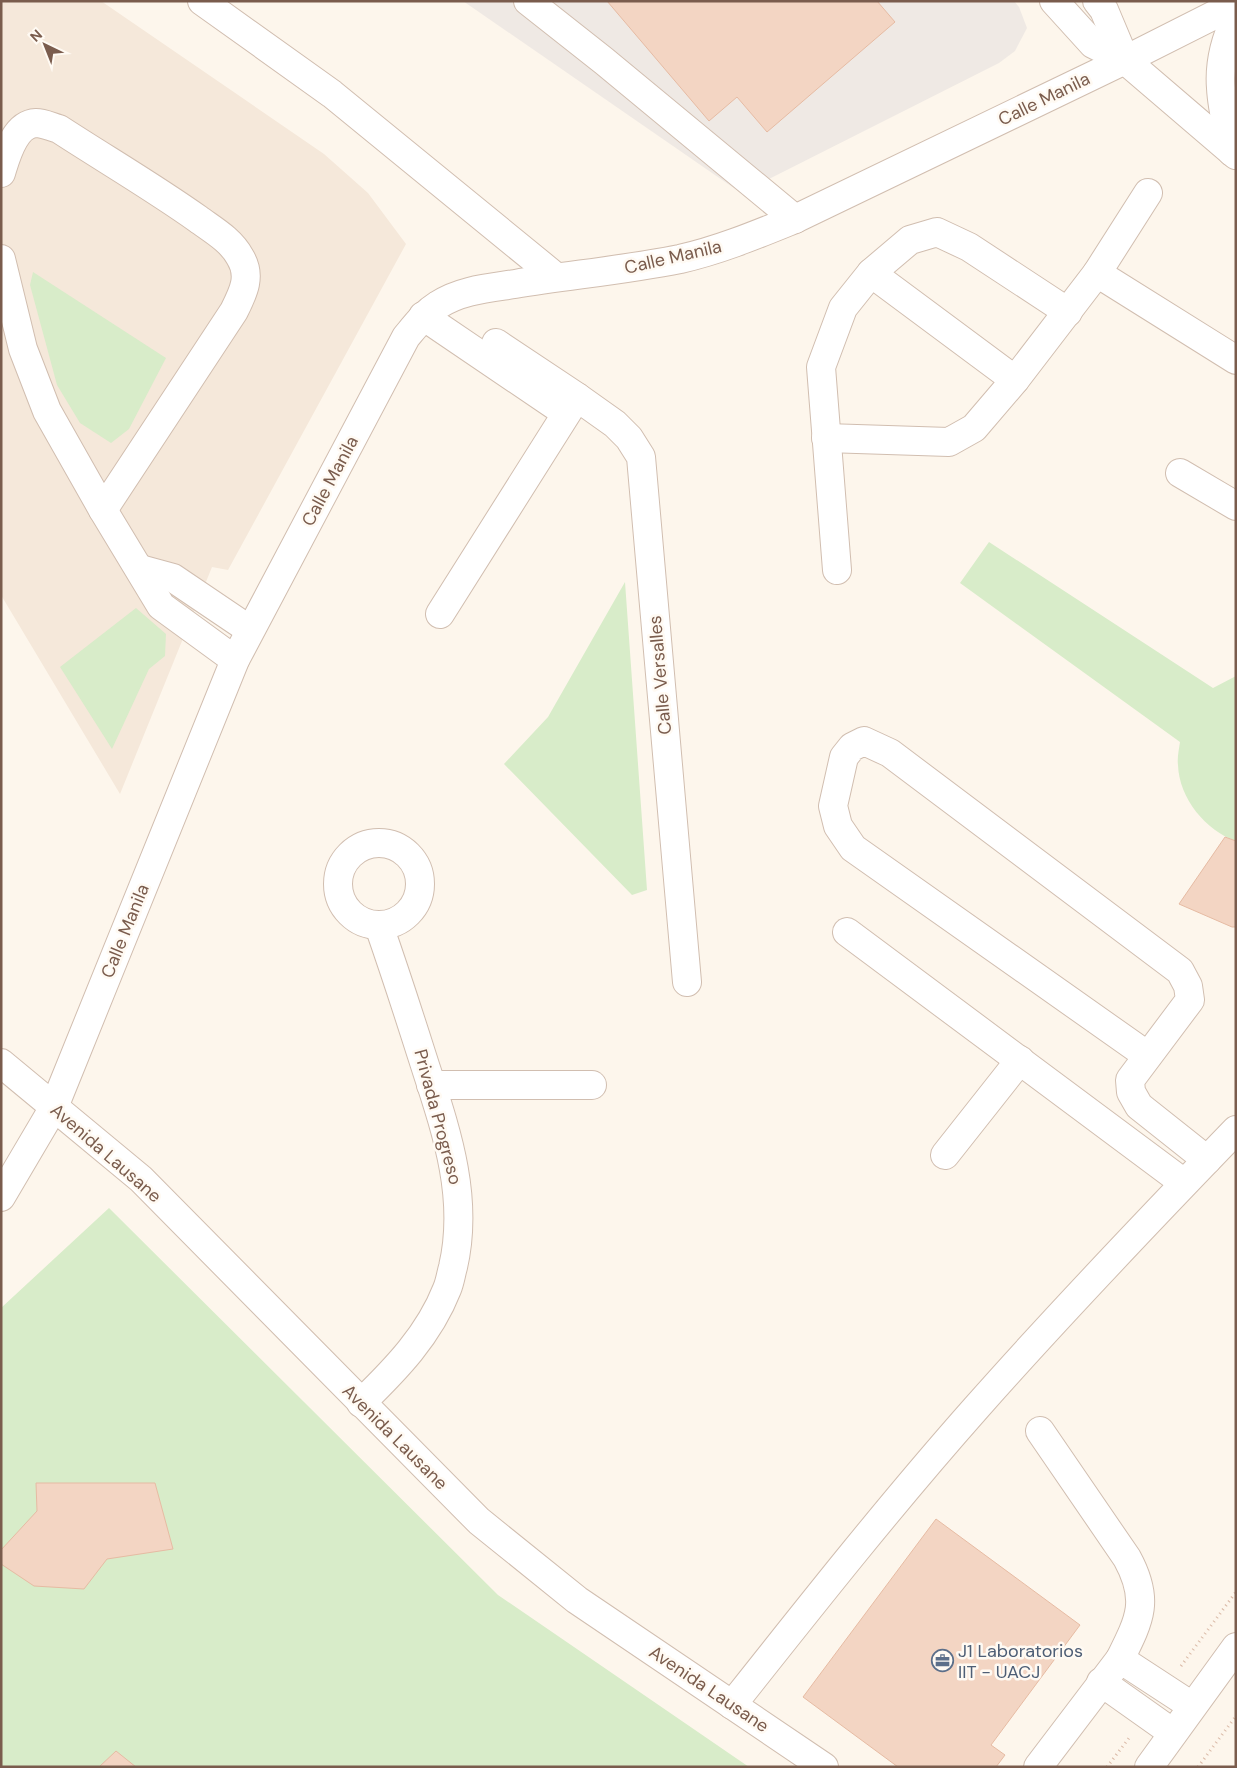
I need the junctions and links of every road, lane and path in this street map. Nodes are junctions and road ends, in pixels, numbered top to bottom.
1 (202, 1) edge
2 (528, 1) edge
3 (1054, 1) edge
4 (1098, 1) edge
5 (1236, 4) edge
6 (1236, 17) edge
7 (1125, 60) junction
8 (1234, 154) edge
9 (1, 173) edge
10 (1148, 193) dead end
11 (796, 219) junction
12 (1, 259) edge
13 (871, 273) junction
14 (1097, 273) junction
15 (556, 277) junction
16 (430, 310) junction
17 (1068, 312) junction
18 (1236, 360) edge
19 (1015, 380) junction
20 (572, 405) junction
21 (826, 438) junction
22 (1180, 473) dead end
23 (1236, 506) edge
24 (103, 510) junction
25 (140, 569) junction
26 (838, 570) dead end
27 (440, 614) dead end
28 (250, 630) junction
29 (235, 660) junction
30 (378, 926) dead end
31 (847, 932) dead end
32 (687, 982) dead end
33 (1148, 1056) junction
34 (1020, 1060) junction
35 (1, 1063) edge
36 (432, 1085) junction
37 (592, 1085) dead end
38 (54, 1107) junction
39 (1236, 1130) edge
40 (945, 1155) dead end
41 (1207, 1160) junction
42 (1184, 1183) junction
43 (1, 1197) edge
44 (360, 1403) junction
45 (1040, 1431) dead end
46 (1236, 1647) edge
47 (1120, 1659) junction
48 (1101, 1682) junction
49 (732, 1705) junction
50 (1192, 1706) junction
51 (1236, 1716) edge
52 (1173, 1733) junction
53 (824, 1767) edge
54 (1038, 1767) edge
55 (1149, 1767) edge
56 (1198, 1767) edge

1 - 15 street
2 - 11 street
3 - 7 street
4 - 7 street
5 - 7 street, Calle Manila
6 - 8 street
7 - 8 street
7 - 11 street, Calle Manila
9 - 24 street
10 - 14 street
11 - 15 street, Calle Manila
12 - 24 street
13 - 17 street
13 - 19 street
13 - 21 street
14 - 17 street
14 - 18 street
15 - 16 street, Calle Manila
16 - 20 street, Calle Versalles
16 - 28 street, Calle Manila
17 - 19 street
19 - 21 street
20 - 27 street
20 - 32 street, Calle Versalles
21 - 26 street
22 - 23 street
24 - 25 street
25 - 28 street
25 - 29 street
28 - 29 street, Calle Manila
29 - 38 street, Calle Manila
30 - 36 street, Privada Progreso
31 - 34 street
33 - 33 street
33 - 41 street
34 - 40 street
34 - 42 street
35 - 38 street, Avenida Lausane
36 - 37 street
36 - 44 street, Privada Progreso
38 - 43 street, Calle Manila
38 - 44 street, Avenida Lausane
39 - 41 street
41 - 42 street
42 - 49 street
44 - 49 street, Avenida Lausane
45 - 47 street
46 - 50 street
47 - 48 street
47 - 50 street
48 - 52 street
48 - 54 street
49 - 53 street, Avenida Lausane
50 - 52 street
51 - 56 path
52 - 55 street

